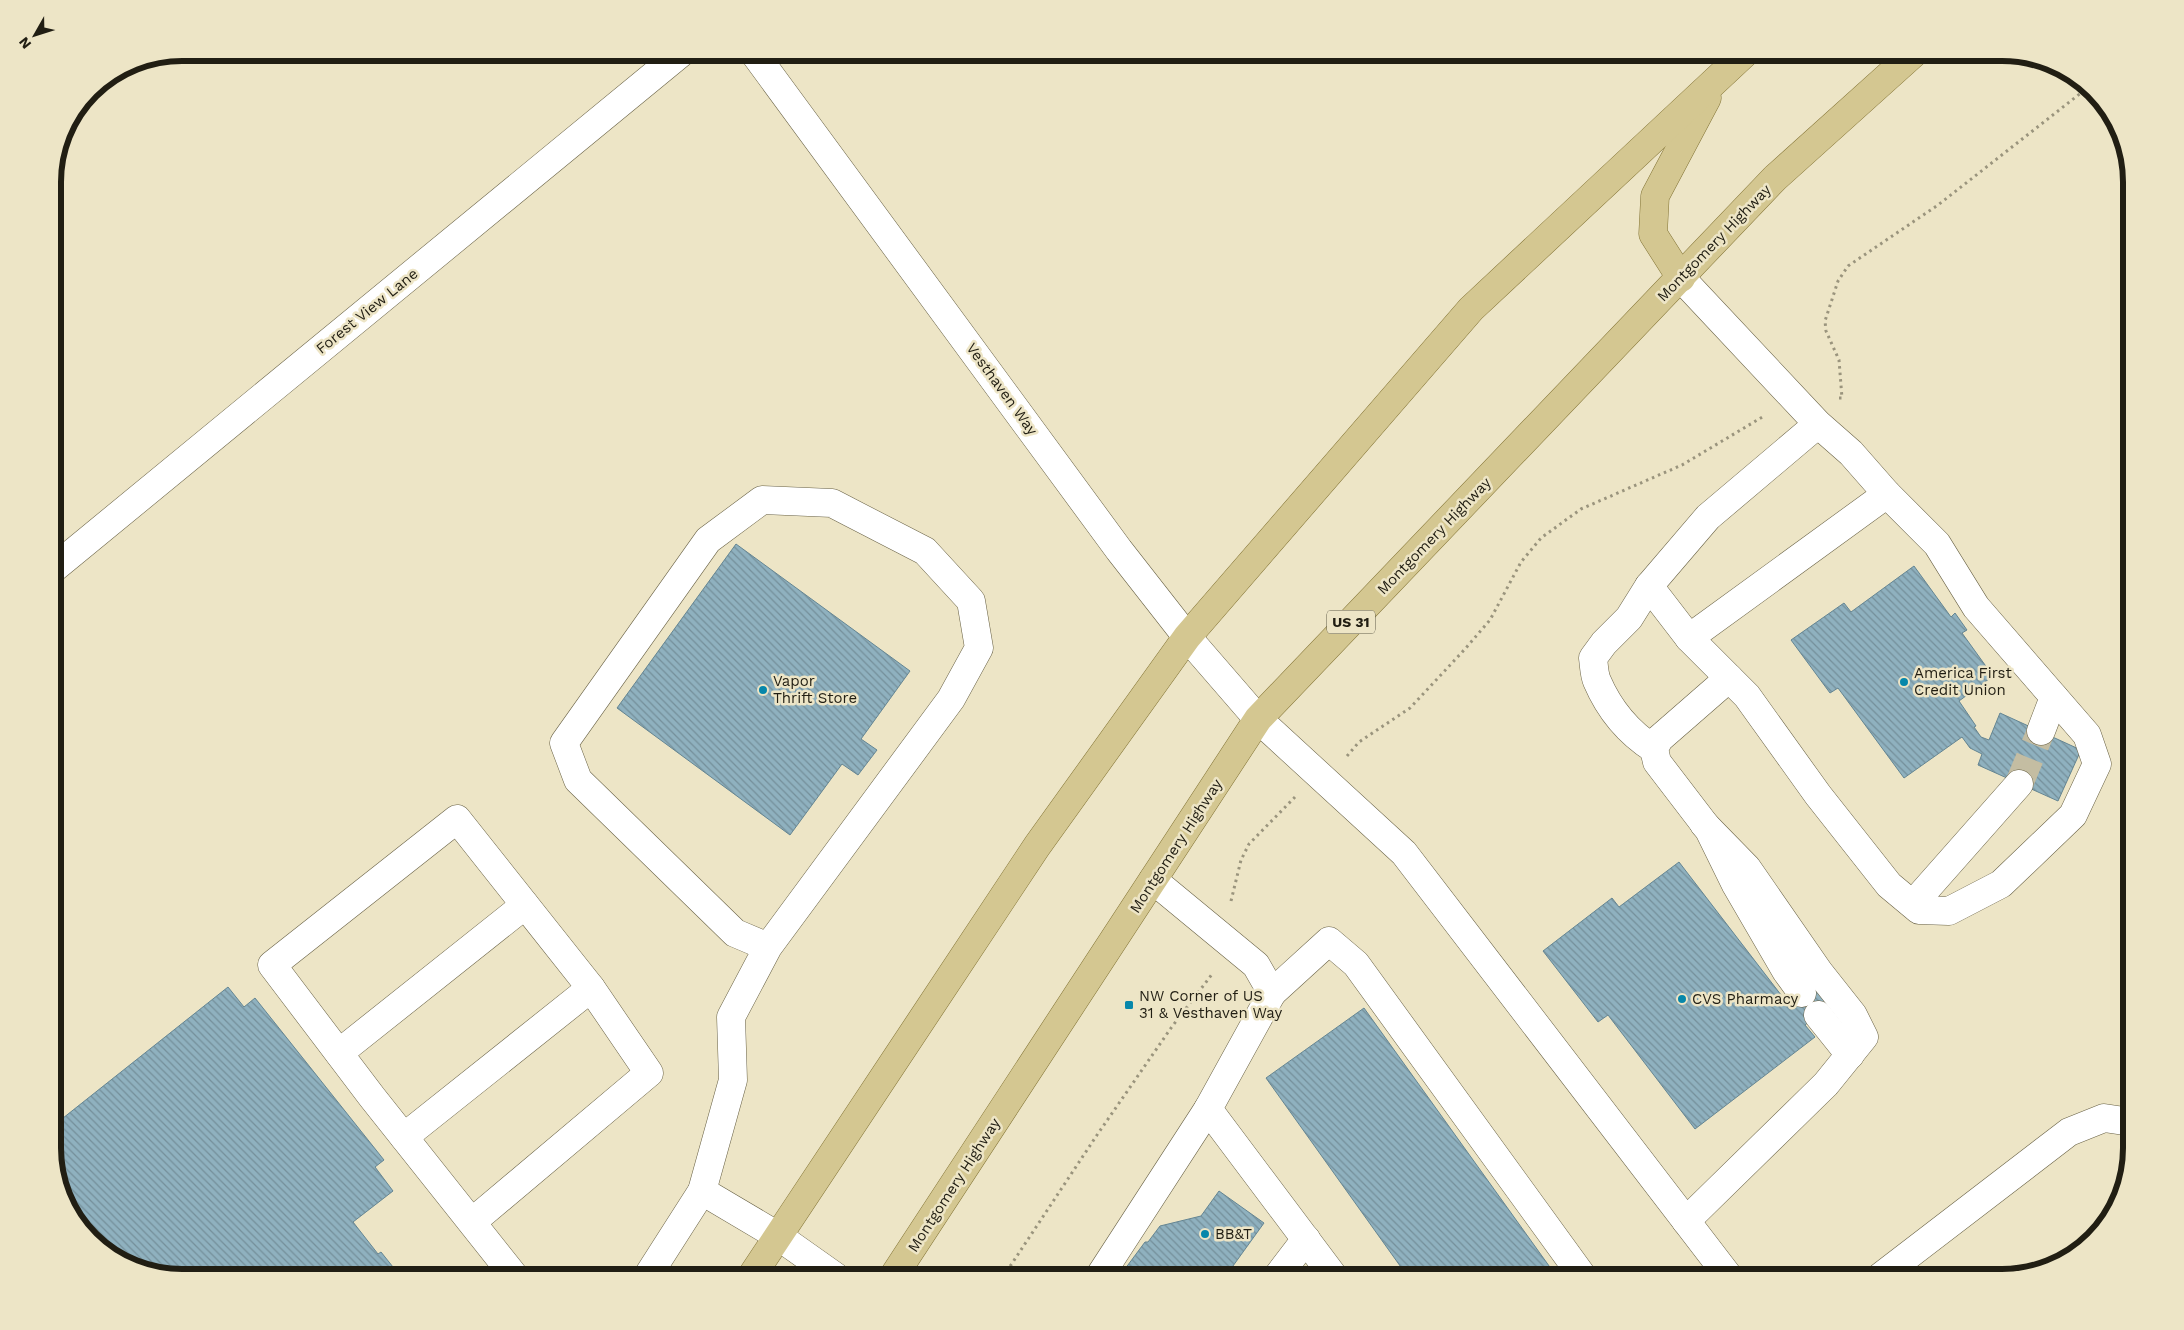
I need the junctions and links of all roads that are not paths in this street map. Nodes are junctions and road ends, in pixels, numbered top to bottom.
1 (670, 61) edge
2 (762, 61) edge
3 (1735, 61) edge
4 (1904, 61) edge
5 (1719, 76) junction
6 (1681, 278) junction
7 (1818, 424) junction
8 (1887, 494) junction
9 (62, 562) edge
10 (1649, 586) junction
11 (1187, 638) junction
12 (1689, 638) junction
13 (1729, 678) junction
14 (2054, 697) junction
15 (1258, 719) junction
16 (2041, 732) tunnel mouth
17 (1654, 750) junction
18 (2019, 784) tunnel mouth
19 (1704, 824) junction
20 (1153, 880) junction
21 (1913, 904) junction
22 (525, 905) junction
23 (768, 946) junction
24 (591, 988) junction
25 (1272, 993) junction
26 (1802, 993) dead end
27 (1818, 1015) dead end
28 (339, 1053) junction
29 (1850, 1055) junction
30 (1208, 1108) junction
31 (2123, 1121) edge
32 (404, 1137) junction
33 (702, 1192) junction
34 (1686, 1221) junction
35 (472, 1222) junction
36 (778, 1236) junction
37 (1306, 1239) junction
38 (508, 1269) edge
39 (653, 1269) edge
40 (757, 1269) edge
41 (824, 1269) edge
42 (899, 1269) edge
43 (1105, 1269) edge
44 (1284, 1269) edge
45 (1328, 1269) edge
46 (1576, 1269) edge
47 (1722, 1269) edge
48 (1892, 1269) edge

1 - 9 street, Forest View Lane
2 - 11 street, Vesthaven Way
3 - 5 main road
4 - 6 main road, Montgomery Highway / US 31
5 - 6 main road
5 - 11 main road
6 - 7 street
6 - 15 main road, Montgomery Highway / US 31
7 - 8 street
7 - 10 street
8 - 12 street
8 - 14 street
10 - 12 street
10 - 17 street
11 - 15 street, Vesthaven Way
11 - 36 main road
12 - 13 street
13 - 17 street
13 - 21 street
14 - 16 street
14 - 21 street
15 - 20 main road, Montgomery Highway / US 31
15 - 34 street, Vesthaven Way
17 - 19 street
18 - 21 street
19 - 26 street
19 - 29 street
20 - 25 street
20 - 42 main road, Montgomery Highway / US 31
22 - 24 street
22 - 28 street
22 - 28 street
23 - 23 street
23 - 33 street
24 - 32 street
24 - 35 street
25 - 30 street
25 - 46 street
27 - 29 street
28 - 32 street
29 - 34 street
30 - 37 street
30 - 43 street
31 - 48 street
32 - 35 street
33 - 36 street
33 - 39 street
34 - 47 street, Vesthaven Way
35 - 38 street
36 - 40 main road
36 - 41 street
37 - 44 street
37 - 45 street

